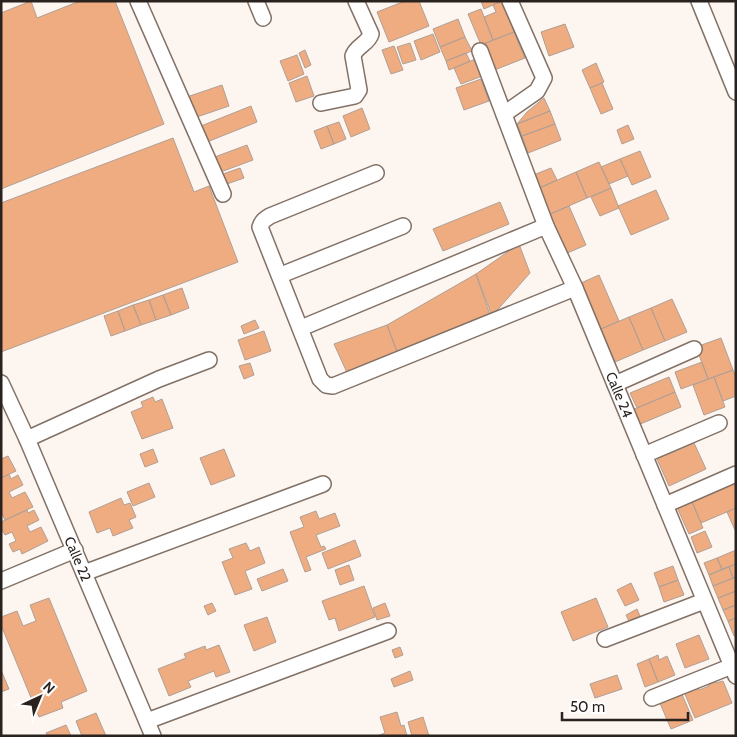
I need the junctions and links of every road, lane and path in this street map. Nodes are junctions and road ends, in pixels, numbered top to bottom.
1 (138, 1) edge
2 (256, 1) edge
3 (356, 1) edge
4 (510, 1) edge
5 (699, 1) edge
6 (263, 18) dead end
7 (480, 51) dead end
8 (736, 92) edge
9 (321, 103) dead end
10 (504, 114) junction
11 (376, 173) dead end
12 (223, 194) dead end
13 (403, 226) dead end
14 (546, 226) junction
15 (281, 275) junction
16 (575, 288) junction
17 (301, 328) junction
18 (694, 349) dead end
19 (209, 360) dead end
20 (1, 383) edge
21 (615, 384) junction
22 (719, 423) dead end
23 (27, 439) junction
24 (644, 455) junction
25 (736, 474) edge
26 (323, 484) dead end
27 (665, 505) junction
28 (75, 550) junction
29 (84, 573) junction
30 (1, 581) edge
31 (704, 601) junction
32 (388, 631) dead end
33 (605, 639) dead end
34 (734, 671) edge
35 (652, 698) dead end
36 (146, 721) junction
37 (153, 736) edge

1 - 12 street
2 - 6 street
3 - 9 street
4 - 10 street
5 - 8 street
7 - 10 street, Calle 24
10 - 14 street, Calle 24
11 - 15 street
13 - 15 street
14 - 16 street, Calle 24
14 - 17 street
15 - 17 street
16 - 17 street
16 - 21 street, Calle 24
18 - 21 street
19 - 23 street
20 - 23 street, Calle 22
21 - 24 street, Calle 24
22 - 24 street
23 - 28 street, Calle 22
24 - 27 street, Calle 24
25 - 27 street
26 - 29 street
27 - 31 street, Calle 24
28 - 29 street, Calle 22
28 - 30 street
29 - 36 street, Calle 22
31 - 33 street
31 - 34 street, Calle 24
32 - 36 street
34 - 35 street
36 - 37 street, Calle 22

